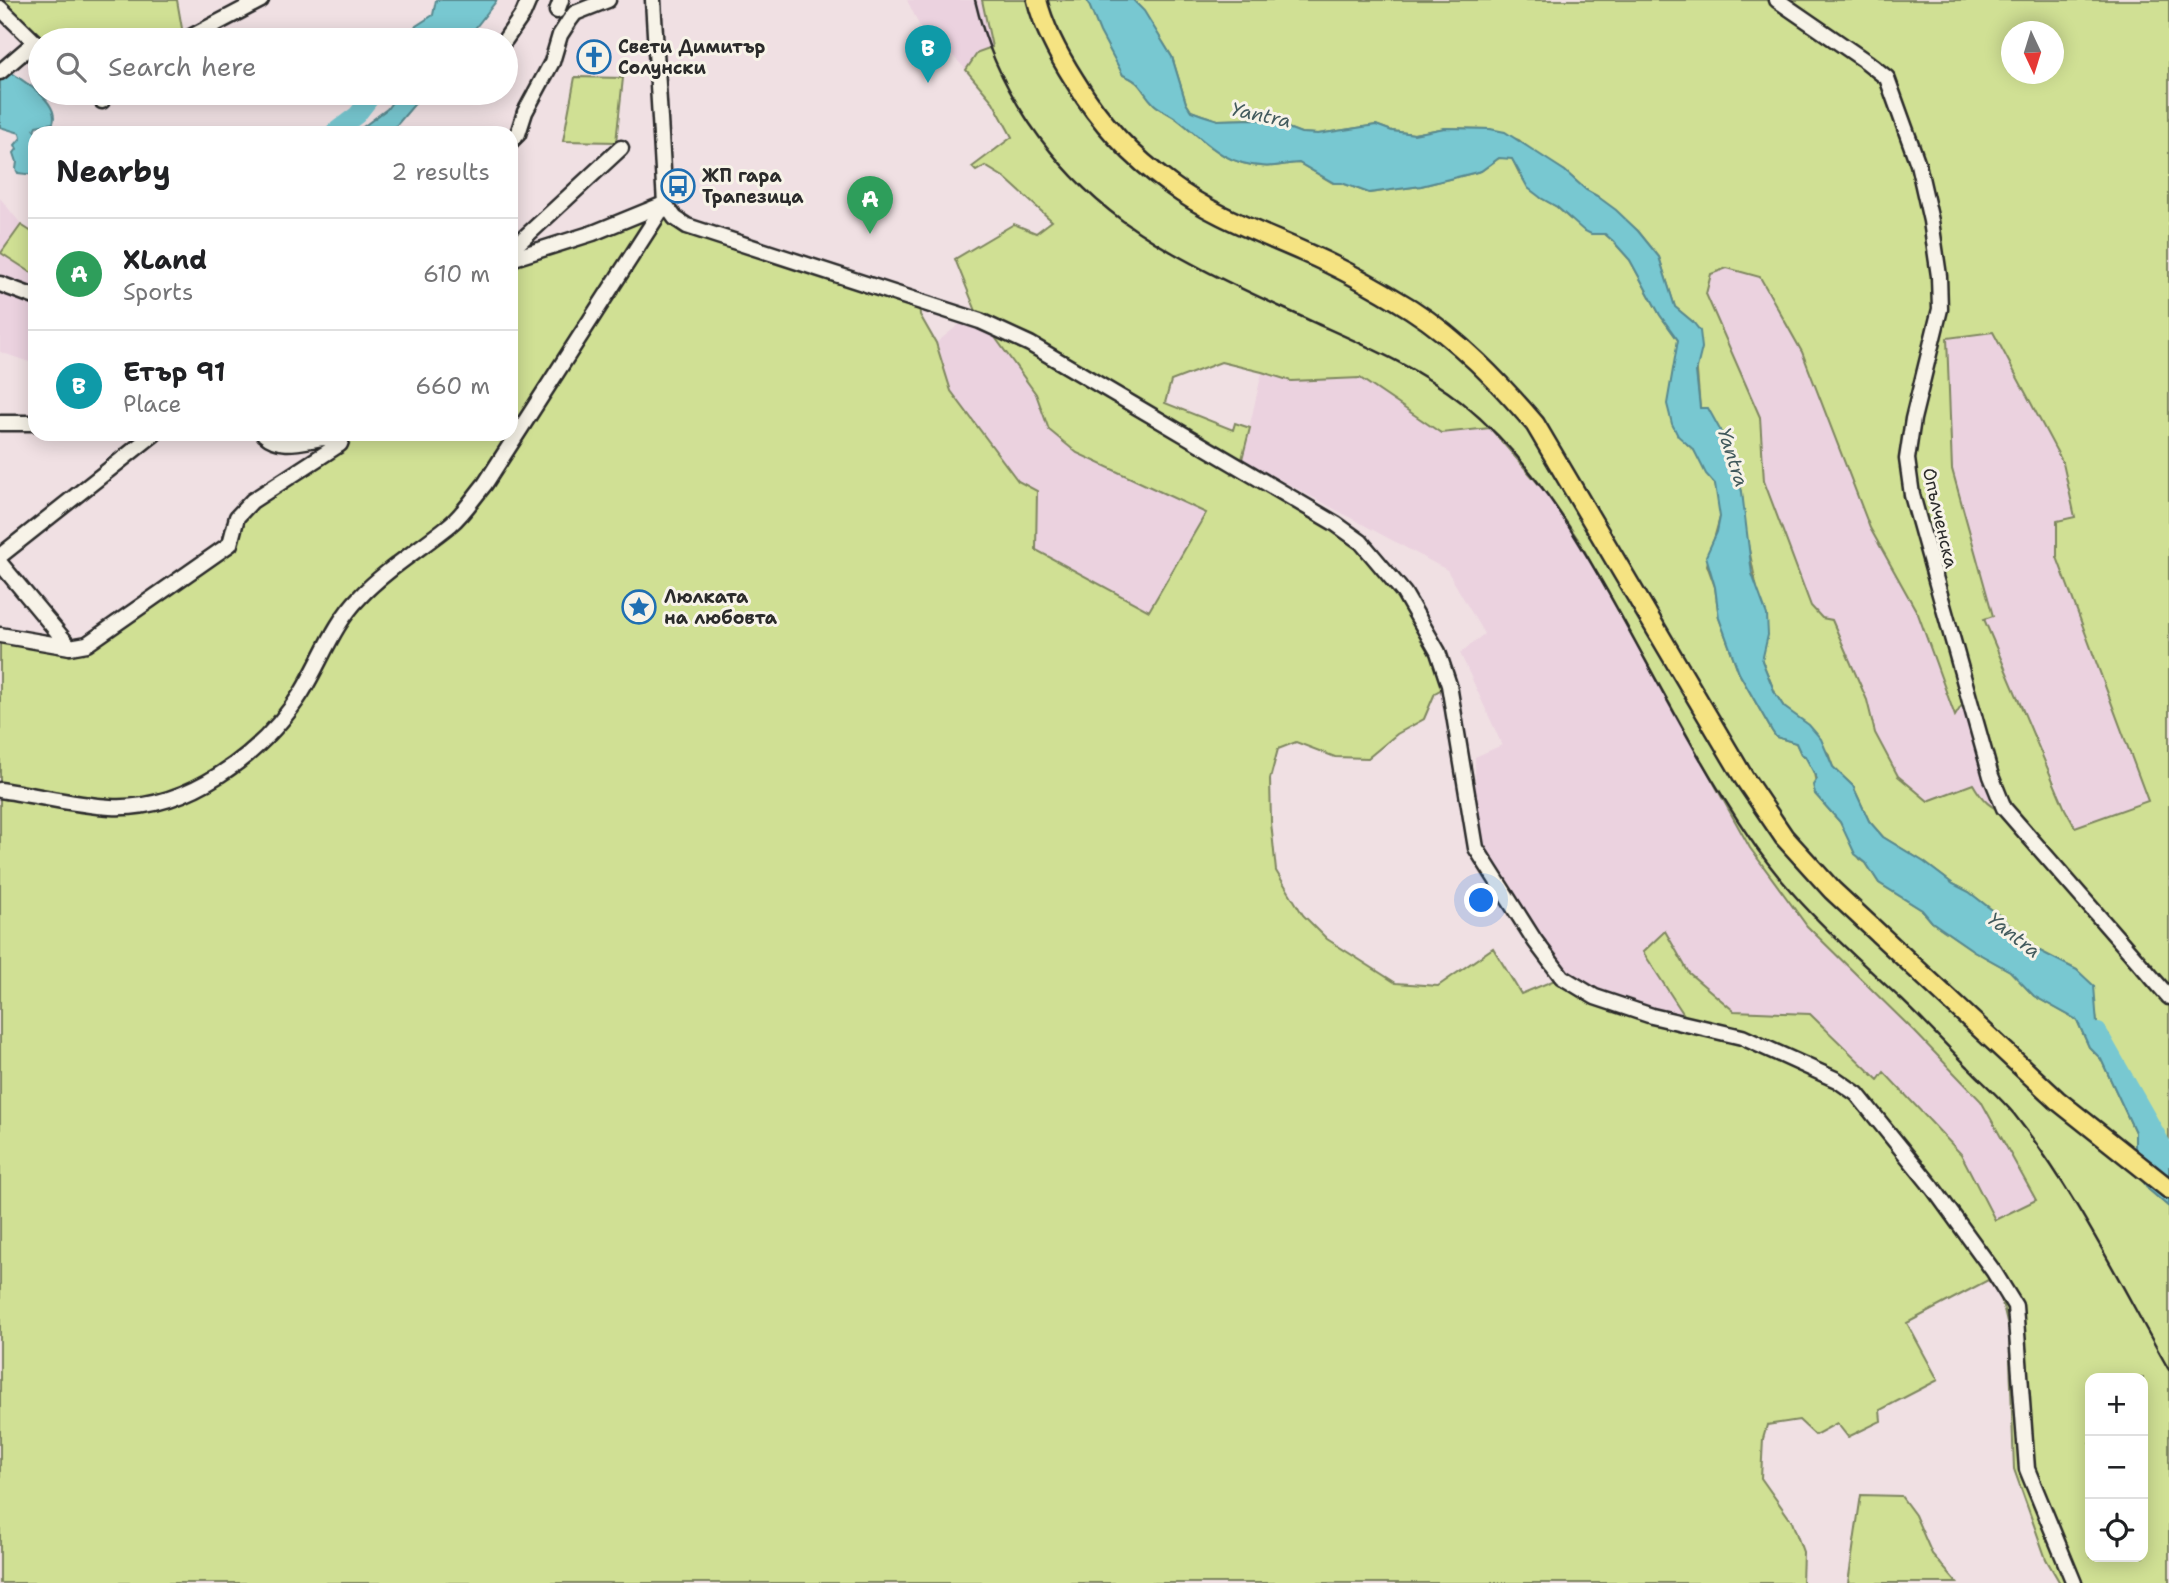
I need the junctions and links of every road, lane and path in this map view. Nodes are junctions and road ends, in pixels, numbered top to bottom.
1 (261, 0) edge
2 (528, 0) edge
3 (608, 0) edge
4 (653, 0) edge
5 (1037, 0) edge
6 (1777, 0) edge
7 (0, 8) edge
8 (208, 28) edge
9 (513, 28) edge
10 (28, 41) edge
11 (28, 51) edge
12 (0, 72) edge
13 (518, 134) edge
14 (621, 148) dead end
15 (665, 204) junction
16 (518, 244) edge
17 (518, 256) edge
18 (0, 284) edge
19 (28, 294) edge
20 (0, 423) edge
21 (28, 423) edge
22 (518, 433) edge
23 (145, 441) edge
24 (281, 441) edge
25 (304, 441) edge
26 (342, 441) edge
27 (513, 441) edge
28 (0, 556) edge
29 (0, 563) edge
30 (0, 635) edge
31 (70, 647) junction
32 (0, 790) edge
33 (2169, 997) edge
34 (2169, 1189) edge
35 (2074, 1583) edge

1 - 8 street
2 - 9 street
3 - 13 street
4 - 15 street
5 - 34 main road
6 - 33 street, Опълченска
7 - 10 street
11 - 12 street
14 - 16 street
15 - 17 street
15 - 22 street
15 - 35 street
18 - 19 street
20 - 21 street
23 - 28 street
24 - 25 street
26 - 31 street
27 - 32 street
29 - 31 street
30 - 31 street

